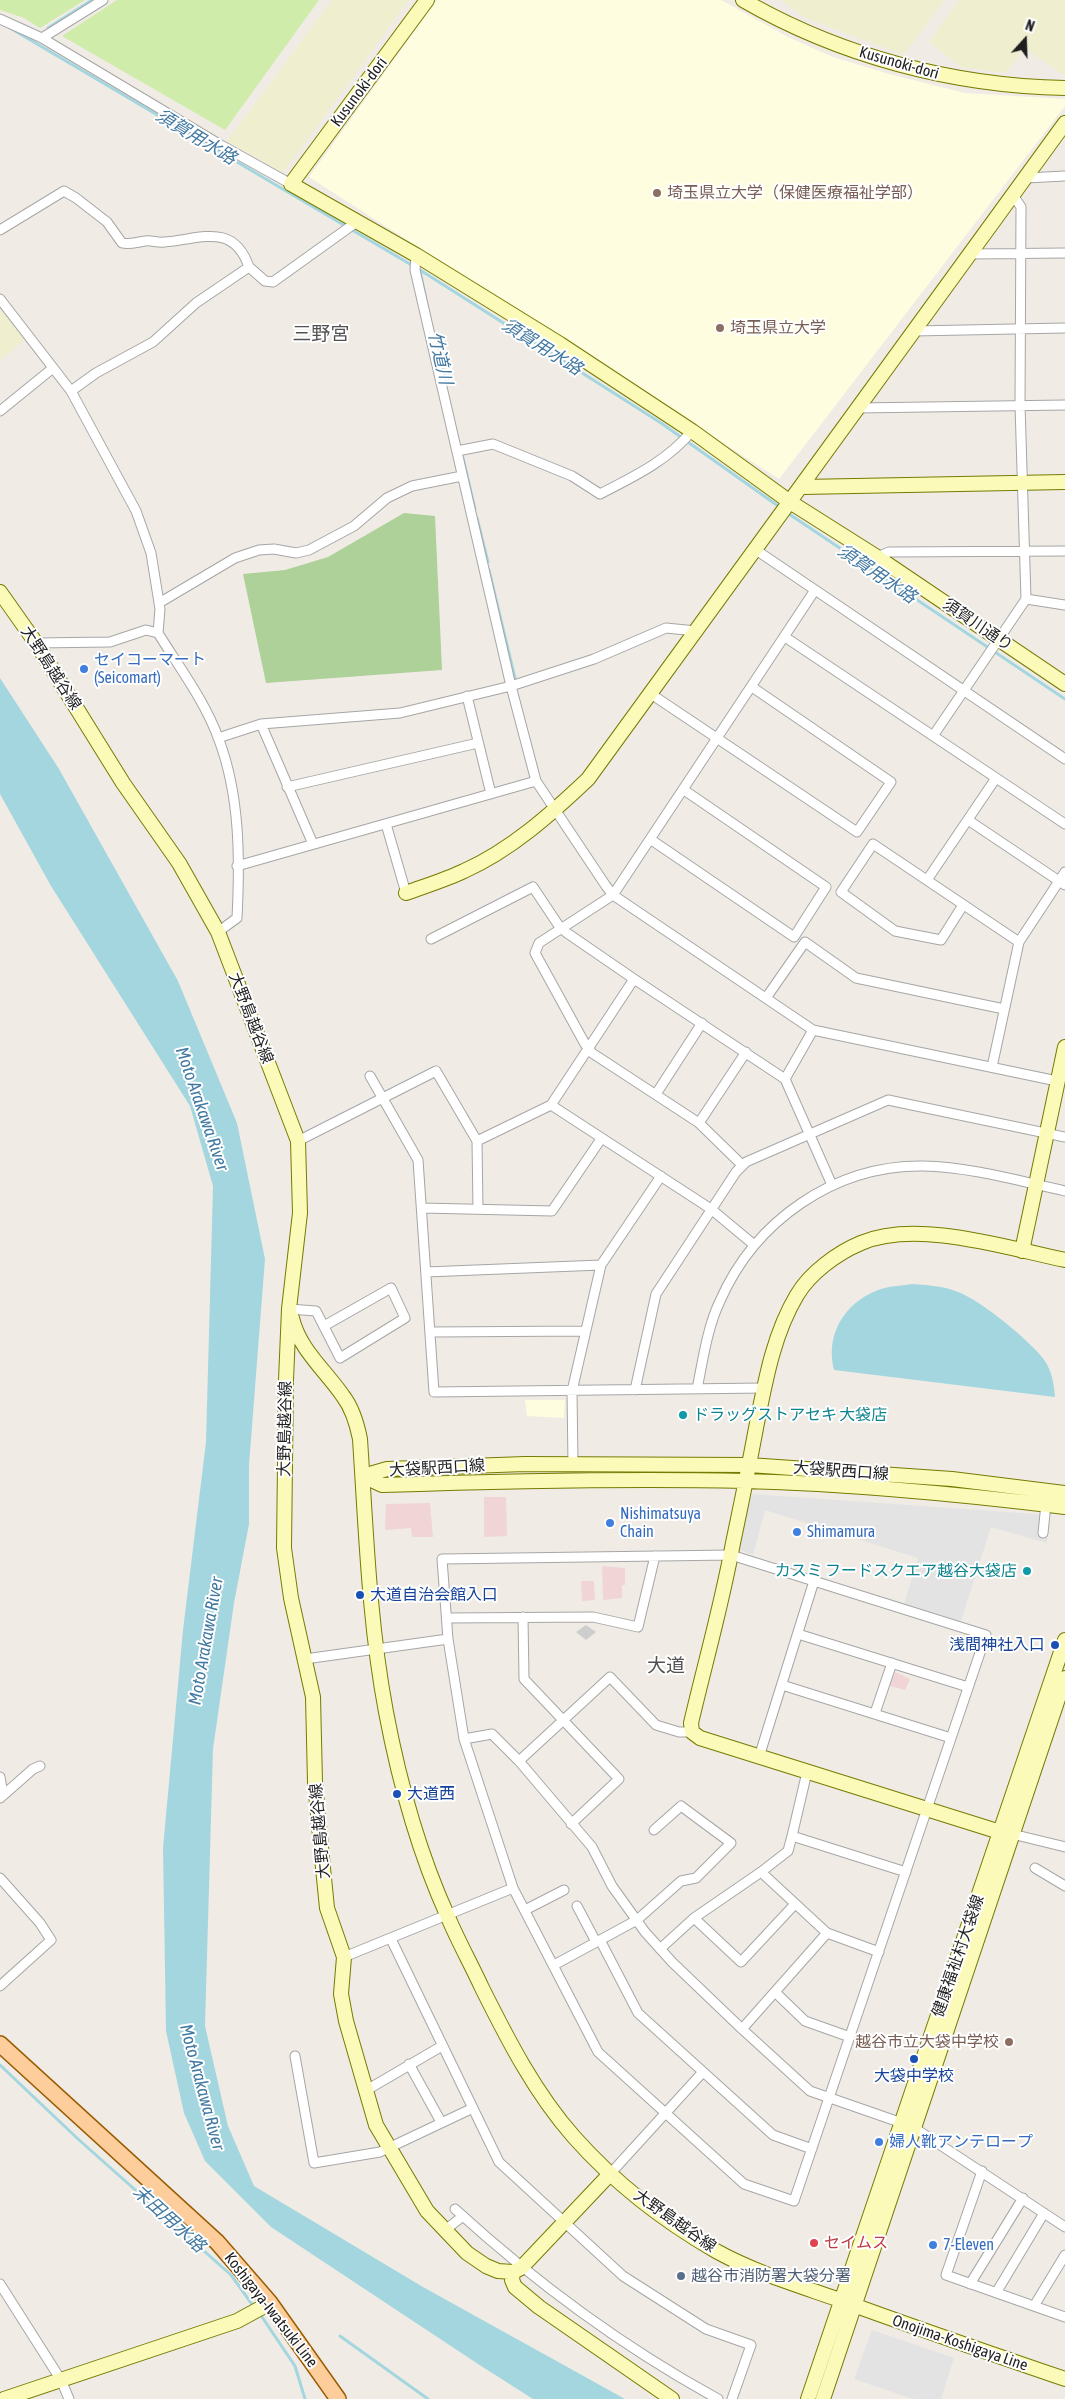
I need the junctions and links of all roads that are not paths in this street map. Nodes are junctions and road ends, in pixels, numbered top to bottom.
1 (103, 0) edge
2 (427, 0) edge
3 (744, 0) edge
4 (0, 19) edge
5 (42, 38) junction
6 (1065, 88) edge
7 (1065, 123) edge
8 (1065, 176) edge
9 (1026, 178) junction
10 (291, 184) junction
11 (1013, 195) junction
12 (358, 221) junction
13 (0, 230) edge
14 (1021, 253) junction
15 (1065, 253) edge
16 (970, 254) junction
17 (416, 255) junction
18 (249, 268) junction
19 (0, 299) edge
20 (1065, 328) edge
21 (1020, 329) junction
22 (914, 331) junction
23 (53, 368) junction
24 (71, 392) junction
25 (1020, 405) junction
26 (1065, 405) edge
27 (858, 408) junction
28 (0, 411) edge
29 (692, 431) junction
30 (457, 452) junction
31 (462, 476) junction
32 (1065, 482) edge
33 (1023, 483) junction
34 (802, 487) junction
35 (790, 502) junction
36 (756, 550) junction
37 (1024, 550) junction
38 (1065, 551) edge
39 (877, 557) junction
40 (815, 590) junction
41 (0, 592) edge
42 (1026, 599) junction
43 (159, 603) junction
44 (1065, 605) edge
45 (696, 631) junction
46 (158, 633) junction
47 (785, 637) junction
48 (998, 639) junction
49 (36, 643) junction
50 (1065, 684) edge
51 (511, 686) junction
52 (752, 687) junction
53 (964, 691) junction
54 (651, 694) junction
55 (466, 696) junction
56 (261, 724) junction
57 (933, 736) junction
58 (218, 738) junction
59 (717, 739) junction
60 (478, 743) junction
61 (1065, 759) edge
62 (996, 778) junction
63 (536, 781) junction
64 (287, 787) junction
65 (684, 790) junction
66 (491, 794) junction
67 (555, 810) junction
68 (968, 820) junction
69 (386, 824) junction
70 (1065, 824) edge
71 (650, 839) junction
72 (313, 844) junction
73 (237, 866) junction
74 (1065, 872) edge
75 (927, 880) junction
76 (1062, 883) edge
77 (406, 893) joint
78 (614, 895) junction
79 (963, 905) junction
80 (563, 929) junction
81 (218, 932) junction
82 (432, 939) dead end
83 (1019, 942) junction
84 (634, 979) junction
85 (766, 998) junction
86 (1004, 1009) junction
87 (702, 1023) junction
88 (813, 1030) junction
89 (1065, 1047) edge
90 (588, 1049) junction
91 (746, 1052) junction
92 (992, 1067) junction
93 (370, 1076) dead end
94 (785, 1079) junction
95 (1058, 1081) junction
96 (656, 1094) junction
97 (382, 1097) junction
98 (551, 1105) junction
99 (699, 1123) junction
100 (810, 1132) junction
101 (1047, 1134) junction
102 (1065, 1138) edge
103 (601, 1139) junction
104 (298, 1141) junction
105 (477, 1141) junction
106 (742, 1165) junction
107 (661, 1176) junction
108 (832, 1185) junction
109 (1036, 1185) junction
110 (1065, 1191) edge
111 (422, 1208) junction
112 (711, 1209) junction
113 (478, 1210) junction
114 (753, 1244) junction
115 (1022, 1251) junction
116 (1065, 1260) edge
117 (601, 1265) junction
118 (426, 1272) junction
119 (290, 1309) junction
120 (324, 1326) junction
121 (585, 1331) junction
122 (431, 1332) junction
123 (764, 1388) junction
124 (697, 1389) junction
125 (635, 1390) junction
126 (572, 1391) junction
127 (573, 1464) junction
128 (749, 1465) junction
129 (363, 1476) junction
130 (745, 1481) junction
131 (1065, 1493) edge
132 (1046, 1504) junction
133 (1065, 1507) edge
134 (1043, 1533) dead end
135 (731, 1555) junction
136 (655, 1556) junction
137 (814, 1581) junction
138 (523, 1617) junction
139 (447, 1618) junction
140 (798, 1634) junction
141 (448, 1639) junction
142 (1065, 1640) edge
143 (376, 1650) junction
144 (305, 1660) junction
145 (892, 1663) junction
146 (1065, 1678) edge
147 (782, 1685) junction
148 (968, 1687) junction
149 (875, 1713) junction
150 (562, 1720) junction
151 (692, 1732) junction
152 (951, 1738) junction
153 (464, 1739) junction
154 (759, 1757) junction
155 (519, 1761) junction
156 (40, 1766) dead end
157 (807, 1772) junction
158 (0, 1777) edge
159 (2, 1796) edge
160 (927, 1810) junction
161 (571, 1824) junction
162 (654, 1830) dead end
163 (1006, 1833) junction
164 (792, 1836) junction
165 (1065, 1847) edge
166 (1035, 1868) dead end
167 (761, 1872) junction
168 (906, 1872) junction
169 (0, 1878) edge
170 (1065, 1886) edge
171 (513, 1888) junction
172 (564, 1890) dead end
173 (796, 1904) junction
174 (577, 1906) dead end
175 (525, 1910) junction
176 (447, 1916) junction
177 (694, 1918) junction
178 (637, 1920) junction
179 (826, 1933) junction
180 (391, 1939) junction
181 (598, 1941) junction
182 (660, 1949) junction
183 (879, 1952) junction
184 (344, 1958) junction
185 (554, 1965) junction
186 (0, 1986) edge
187 (775, 1992) junction
188 (742, 2029) junction
189 (850, 2037) junction
190 (0, 2044) edge
191 (442, 2046) junction
192 (295, 2056) dead end
193 (409, 2064) junction
194 (702, 2073) junction
195 (365, 2091) junction
196 (830, 2098) junction
197 (473, 2108) junction
198 (665, 2113) junction
199 (442, 2122) junction
200 (908, 2125) junction
201 (388, 2149) junction
202 (812, 2149) junction
203 (982, 2171) junction
204 (610, 2174) junction
205 (1023, 2198) junction
206 (455, 2209) dead end
207 (1044, 2213) junction
208 (463, 2216) junction
209 (565, 2221) junction
210 (1065, 2227) edge
211 (444, 2231) junction
212 (1065, 2255) edge
213 (517, 2270) junction
214 (0, 2284) edge
215 (970, 2284) junction
216 (996, 2293) junction
217 (841, 2301) junction
218 (855, 2306) junction
219 (1034, 2306) junction
220 (262, 2308) junction
221 (1065, 2316) edge
222 (1065, 2379) edge
223 (61, 2380) junction
224 (4, 2399) edge
225 (69, 2399) edge
226 (338, 2399) edge
227 (672, 2399) edge
228 (718, 2399) edge
229 (732, 2399) edge
230 (808, 2399) edge
231 (823, 2399) edge

1 - 5 street
2 - 10 street, Kusunoki-dori
3 - 6 street, Kusunoki-dori
4 - 5 street
5 - 10 street
7 - 9 street
8 - 9 street
9 - 11 street
10 - 12 street, 須賀川通り
11 - 14 street
11 - 16 street
12 - 17 street, 須賀川通り
12 - 18 street
13 - 18 street
14 - 15 street
14 - 16 street
14 - 21 street
16 - 22 street
17 - 29 street, 須賀川通り
17 - 30 street
18 - 24 street
19 - 23 street
20 - 21 street
21 - 22 street
21 - 25 street
22 - 27 street
23 - 24 street
23 - 28 street
24 - 43 street
25 - 26 street
25 - 27 street
25 - 33 street
27 - 34 street
29 - 30 street
29 - 35 street, 須賀川通り
30 - 31 street
31 - 43 street
31 - 51 street
32 - 33 street
33 - 34 street
33 - 37 street
34 - 35 street
35 - 36 street
35 - 39 street, 須賀川通り
36 - 40 street
36 - 45 street
37 - 38 street
37 - 39 street
37 - 42 street
39 - 48 street, 須賀川通り
40 - 47 street
40 - 53 street
41 - 49 street, 大野島越谷線
42 - 44 street
42 - 48 street
43 - 46 street
45 - 51 street
45 - 54 street
46 - 49 street
46 - 58 street
47 - 52 street
47 - 57 street
48 - 50 street, 須賀川通り
48 - 53 street
49 - 81 street, 大野島越谷線
51 - 55 street
51 - 63 street
52 - 59 street
52 - 59 street
53 - 57 street
53 - 61 street
54 - 59 street
54 - 67 street
55 - 56 street
55 - 60 street
56 - 58 street
56 - 64 street
57 - 62 street
58 - 73 street
59 - 65 street
60 - 64 street
60 - 66 street
62 - 68 street
62 - 70 street
63 - 66 street
63 - 67 street
64 - 72 street
65 - 71 street
65 - 71 street
66 - 69 street
67 - 77 street
67 - 78 street
68 - 75 street
68 - 76 street
69 - 72 street
69 - 77 street
71 - 78 street
72 - 73 street
73 - 81 street
74 - 76 street
75 - 79 street
75 - 79 street
76 - 83 street
78 - 80 street
78 - 85 street
79 - 83 street
80 - 82 street
80 - 84 street
80 - 90 street
81 - 104 street, 大野島越谷線
83 - 86 street
84 - 87 street
84 - 90 street
85 - 86 street
85 - 88 street
86 - 92 street
87 - 91 street
87 - 96 street
88 - 92 street
88 - 94 street
89 - 95 street
90 - 96 street
90 - 98 street
91 - 94 street
91 - 99 street
92 - 95 street
93 - 97 street
94 - 100 street
95 - 101 street
96 - 99 street
97 - 104 street
97 - 105 street
97 - 111 street
98 - 103 street
98 - 105 street
99 - 106 street
100 - 101 street
100 - 106 street
100 - 108 street
101 - 102 street
101 - 109 street
103 - 107 street
103 - 113 street
104 - 119 street, 大野島越谷線
105 - 113 street
106 - 112 street
107 - 112 street
107 - 117 street
108 - 109 street
108 - 114 street
109 - 110 street
109 - 115 street
111 - 113 street
111 - 118 street
112 - 114 street
112 - 125 street
114 - 124 street
115 - 116 street
115 - 123 street
117 - 118 street
117 - 121 street
118 - 122 street
119 - 120 street
119 - 129 street, 大野島越谷線
119 - 144 street, 大野島越谷線
120 - 120 street
121 - 122 street
121 - 126 street
122 - 126 street
123 - 124 street
123 - 128 street
124 - 125 street
125 - 126 street
126 - 127 street
127 - 128 street, 大袋駅西口線
127 - 129 street, 大袋駅西口線
128 - 130 street
128 - 131 street, 大袋駅西口線
129 - 130 street, 大袋駅西口線
129 - 143 street, 大野島越谷線
130 - 132 street, 大袋駅西口線
130 - 135 street
132 - 133 street, 大袋駅西口線
132 - 134 street
135 - 136 street
135 - 137 street
135 - 151 street
136 - 138 street
136 - 139 street
137 - 140 street
137 - 148 street
138 - 139 street
138 - 150 street
139 - 141 street
140 - 145 street
140 - 147 street
141 - 143 street
141 - 153 street
142 - 163 street, 健康福祉村大袋線
143 - 144 street
143 - 176 street, 大野島越谷線
144 - 184 street, 大野島越谷線
145 - 148 street
145 - 149 street
146 - 163 street, 健康福祉村大袋線
147 - 149 street
147 - 154 street
148 - 152 street
149 - 152 street
150 - 151 street
150 - 155 street
150 - 161 street
151 - 154 street
152 - 160 street
153 - 155 street
153 - 171 street
154 - 157 street
155 - 161 street
156 - 159 street
157 - 160 street
157 - 164 street
158 - 159 street
160 - 163 street
160 - 168 street
161 - 178 street
162 - 178 street
163 - 165 street
163 - 200 street, 健康福祉村大袋線
164 - 167 street
164 - 168 street
166 - 170 street
167 - 173 street
167 - 177 street
168 - 183 street
169 - 186 street
171 - 175 street
171 - 176 street
172 - 175 street
173 - 177 street
173 - 179 street
174 - 181 street
175 - 185 street
176 - 180 street
176 - 204 street, 大野島越谷線
177 - 182 street
178 - 181 street
178 - 182 street
179 - 183 street
179 - 187 street
180 - 184 street
180 - 191 street
181 - 185 street
181 - 194 street
182 - 188 street
183 - 189 street
184 - 195 street, 大野島越谷線
185 - 198 street
187 - 188 street
187 - 189 street
188 - 196 street
189 - 196 street
190 - 220 main road, Koshigaya-Iwatsuki Line
191 - 193 street
191 - 197 street
192 - 201 street
193 - 195 street
193 - 199 street
194 - 198 street
194 - 202 street
195 - 201 street, 大野島越谷線
196 - 200 street
196 - 202 street
197 - 199 street
197 - 209 street
198 - 202 street
198 - 204 street
199 - 201 street
200 - 203 street
200 - 217 street, 健康福祉村大袋線
200 - 218 street, 健康福祉村大袋線
201 - 211 street, 大野島越谷線
203 - 205 street
203 - 215 street
204 - 209 street
204 - 217 street, 大野島越谷線
205 - 207 street
205 - 215 street
206 - 208 street
207 - 210 street
207 - 216 street
208 - 211 street
208 - 213 street
209 - 213 street
209 - 229 street
211 - 213 street, 大野島越谷線
212 - 219 street
213 - 227 street
213 - 228 street
214 - 223 street
215 - 216 street
216 - 219 street
217 - 218 street, 大野島越谷線
217 - 230 street, 健康福祉村大袋線
218 - 222 street, Onojima-Koshigaya Line
218 - 231 street, 健康福祉村大袋線
219 - 221 street
220 - 223 street
220 - 226 main road, Koshigaya-Iwatsuki Line
223 - 224 street
223 - 225 street

